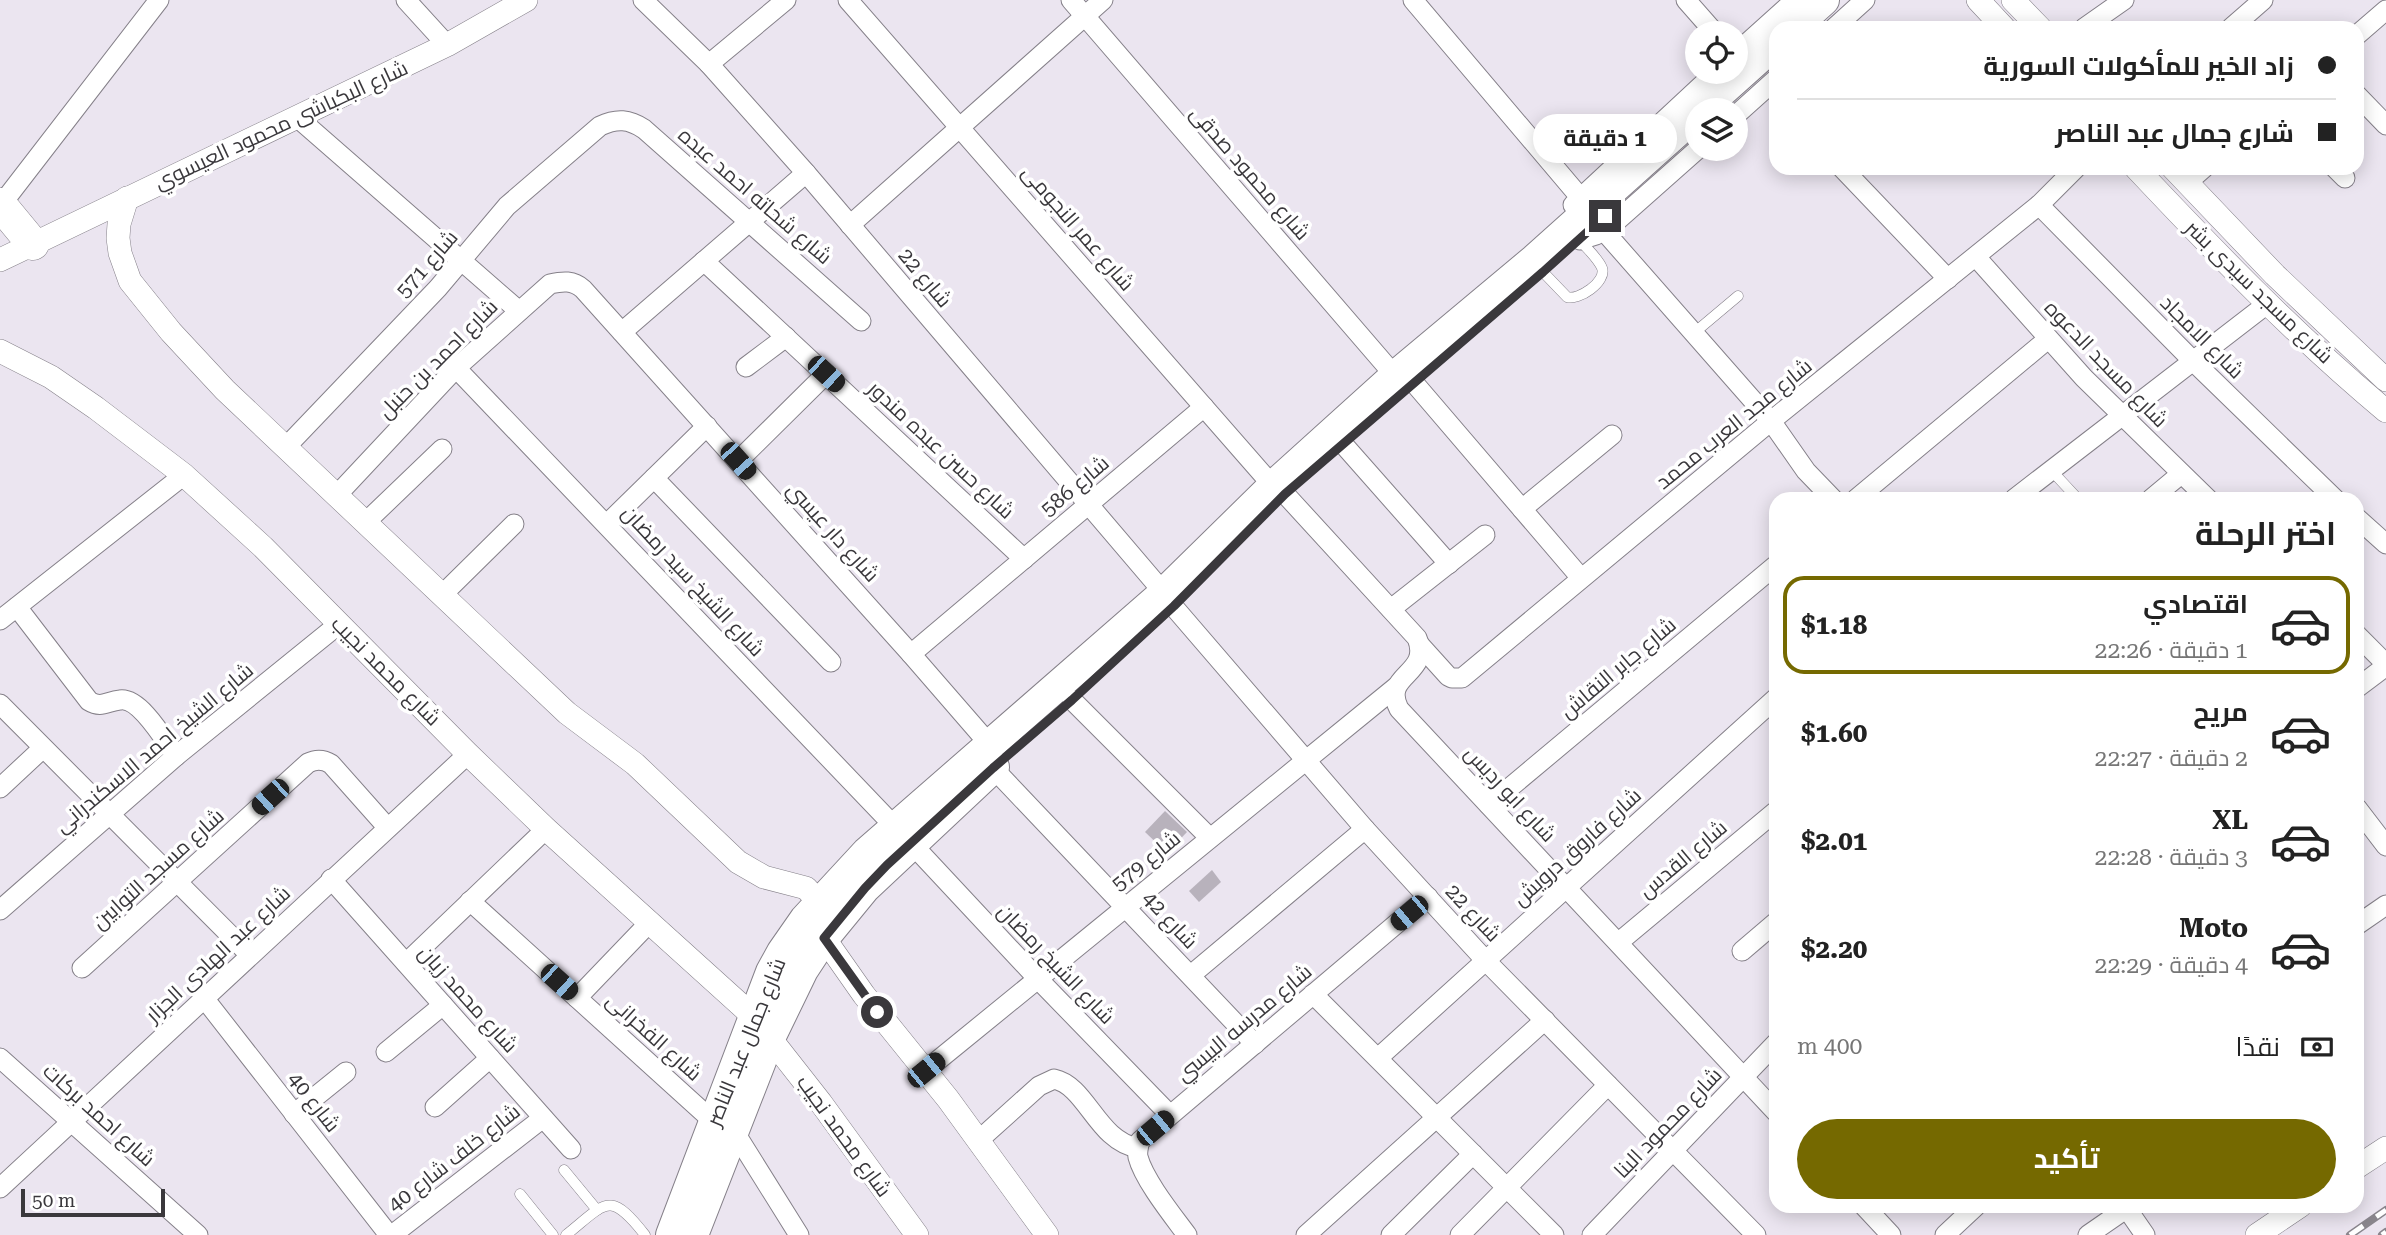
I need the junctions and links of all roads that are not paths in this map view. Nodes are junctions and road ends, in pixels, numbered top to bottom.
1 (159, 0) edge
2 (406, 0) edge
3 (526, 0) edge
4 (643, 0) edge
5 (786, 0) edge
6 (848, 0) edge
7 (1070, 0) edge
8 (1103, 0) edge
9 (1413, 0) edge
10 (1686, 0) edge
11 (1795, 0) edge
12 (1824, 0) edge
13 (1843, 0) edge
14 (1865, 0) edge
15 (1978, 0) edge
16 (2013, 0) edge
17 (2124, 0) edge
18 (2263, 0) edge
19 (2386, 10) edge
20 (1085, 16) junction
21 (1704, 21) edge
22 (1772, 21) edge
23 (1801, 21) edge
24 (1820, 21) edge
25 (1842, 21) edge
26 (1998, 21) edge
27 (2033, 21) edge
28 (2094, 21) edge
29 (2239, 21) edge
30 (1769, 23) edge
31 (2364, 29) edge
32 (1748, 42) edge
33 (447, 45) junction
34 (1769, 49) edge
35 (709, 64) junction
36 (1769, 66) edge
37 (1706, 84) edge
38 (1769, 92) edge
39 (1715, 98) edge
40 (1734, 98) edge
41 (2364, 102) edge
42 (1748, 107) edge
43 (298, 118) junction
44 (611, 121) joint
45 (2386, 125) edge
46 (1685, 126) edge
47 (960, 128) junction
48 (1685, 142) edge
49 (1685, 157) edge
50 (806, 173) junction
51 (1849, 175) edge
52 (2069, 175) edge
53 (2143, 175) edge
54 (2190, 175) edge
55 (127, 198) junction
56 (1, 204) edge
57 (2039, 205) junction
58 (1589, 220) junction
59 (750, 222) junction
60 (850, 225) junction
61 (33, 244) junction
62 (1976, 257) junction
63 (0, 260) edge
64 (462, 261) junction
65 (704, 261) junction
66 (1539, 266) junction
67 (2275, 275) junction
68 (1948, 279) junction
69 (583, 289) joint
70 (1738, 296) dead end
71 (2262, 299) junction
72 (519, 311) junction
73 (861, 321) dead end
74 (622, 332) junction
75 (1694, 333) junction
76 (786, 337) junction
77 (2048, 339) junction
78 (0, 351) edge
79 (2193, 361) junction
80 (746, 367) dead end
81 (456, 368) junction
82 (826, 374) junction
83 (1404, 376) junction
84 (2386, 380) edge
85 (1204, 407) junction
86 (2386, 411) edge
87 (2121, 416) junction
88 (1772, 421) junction
89 (707, 426) junction
90 (1612, 435) dead end
91 (1343, 444) junction
92 (286, 447) junction
93 (442, 449) dead end
94 (738, 461) junction
95 (2051, 470) junction
96 (2181, 474) junction
97 (184, 475) junction
98 (654, 478) junction
99 (1279, 490) junction
100 (1826, 492) edge
101 (1864, 492) edge
102 (2023, 492) edge
103 (2071, 492) edge
104 (2159, 492) edge
105 (2200, 492) edge
106 (2328, 492) edge
107 (337, 495) junction
108 (1087, 506) junction
109 (1522, 509) junction
110 (366, 522) junction
111 (514, 524) dead end
112 (607, 524) junction
113 (2364, 524) edge
114 (1485, 536) dead end
115 (2386, 544) edge
116 (1024, 559) junction
117 (1449, 564) junction
118 (1769, 571) edge
119 (1581, 578) junction
120 (443, 594) junction
121 (1169, 600) junction
122 (17, 607) junction
123 (1391, 609) junction
124 (0, 620) edge
125 (339, 624) junction
126 (2364, 642) edge
127 (1420, 645) junction
128 (911, 654) junction
129 (831, 662) dead end
130 (2386, 665) edge
131 (2364, 682) edge
132 (1396, 687) junction
133 (1072, 700) junction
134 (1769, 704) edge
135 (0, 705) edge
136 (43, 748) junction
137 (468, 754) junction
138 (176, 756) junction
139 (991, 756) junction
140 (1306, 760) junction
141 (0, 788) edge
142 (1489, 805) junction
143 (109, 815) junction
144 (1769, 817) edge
145 (2364, 817) edge
146 (387, 827) junction
147 (546, 829) junction
148 (1365, 829) junction
149 (903, 835) junction
150 (1210, 838) junction
151 (2386, 846) edge
152 (331, 879) junction
153 (176, 882) junction
154 (1566, 888) junction
155 (1428, 897) junction
156 (470, 901) junction
157 (820, 902) junction
158 (2386, 905) edge
159 (1126, 906) junction
160 (0, 910) edge
161 (2364, 920) edge
162 (649, 923) junction
163 (1769, 928) edge
164 (824, 938) junction
165 (1619, 942) junction
166 (1742, 951) dead end
167 (250, 955) junction
168 (1486, 961) junction
169 (406, 963) junction
170 (82, 968) dead end
171 (1191, 975) junction
172 (1038, 979) junction
173 (1313, 994) junction
174 (204, 998) junction
175 (577, 998) junction
176 (443, 1004) junction
177 (1545, 1020) junction
178 (762, 1028) junction
179 (1255, 1044) junction
180 (1769, 1050) edge
181 (386, 1052) dead end
182 (0, 1058) edge
183 (490, 1058) junction
184 (1378, 1058) junction
185 (926, 1070) junction
186 (346, 1072) dead end
187 (1744, 1077) junction
188 (1608, 1085) junction
189 (1769, 1104) edge
190 (435, 1107) dead end
191 (295, 1114) junction
192 (1170, 1115) junction
193 (1437, 1117) junction
194 (543, 1118) junction
195 (71, 1121) junction
196 (724, 1127) junction
197 (979, 1140) junction
198 (1138, 1148) junction
199 (2386, 1148) edge
200 (571, 1149) dead end
201 (1673, 1151) junction
202 (1473, 1154) junction
203 (2364, 1162) edge
204 (564, 1170) dead end
205 (0, 1188) edge
206 (1507, 1188) junction
207 (520, 1194) dead end
208 (597, 1210) junction
209 (1871, 1213) edge
210 (1969, 1213) edge
211 (2119, 1213) edge
212 (2131, 1213) edge
213 (2290, 1213) edge
214 (1542, 1231) edge
215 (1743, 1231) edge
216 (1314, 1232) edge
217 (641, 1233) edge
218 (198, 1235) edge
219 (390, 1235) edge
220 (553, 1235) edge
221 (566, 1235) edge
222 (671, 1235) edge
223 (693, 1235) edge
224 (799, 1235) edge
225 (917, 1235) edge
226 (1047, 1235) edge
227 (1187, 1235) edge
228 (1391, 1235) edge
229 (1460, 1235) edge
230 (1592, 1235) edge
231 (1891, 1235) edge
232 (1945, 1235) edge
233 (2088, 1235) edge
234 (2145, 1235) edge
235 (2257, 1235) edge

1 - 56 street
2 - 33 street
3 - 33 street, شارع البكباشى محمود العيسوي
4 - 35 street, شارع 22
5 - 35 street
6 - 47 street, شارع عمر النجومى
7 - 20 street, شارع محمود صدقى
8 - 20 street
9 - 58 street
10 - 21 street
11 - 22 street
12 - 23 main road
13 - 24 main road
14 - 25 street
15 - 26 street
16 - 27 street
17 - 28 street
18 - 29 street
19 - 31 street
20 - 47 street
20 - 83 street, شارع محمود صدقى
30 - 32 street
33 - 43 street, شارع البكباشى محمود العيسوي
34 - 39 main road, شارع جمال عبد الناصر
35 - 50 street, شارع 22
36 - 40 main road
37 - 58 street
38 - 42 street
41 - 45 street
43 - 55 street, شارع البكباشى محمود العيسوي
43 - 64 street
44 - 59 street, شارع شحاته احمد عبده
44 - 64 street, شارع 571
46 - 58 main road, شارع جمال عبد الناصر
47 - 60 street
47 - 85 street, شارع عمر النجومى
48 - 58 main road, شارع جمال عبد الناصر
49 - 58 street
50 - 59 street
50 - 60 street, شارع 22
51 - 68 street
52 - 57 street, شارع مجد العرب محمد
53 - 71 street, شارع مسجد سيدى بشر
54 - 67 street, شارع مسجد سيدى بشر
55 - 61 street, شارع البكباشى محمود العيسوي
55 - 92 street
56 - 61 highway
57 - 62 street, شارع مجد العرب محمد
57 - 79 street, شارع الامجاد
58 - 66 main road, شارع جمال عبد الناصر
58 - 66 street
58 - 66 lane
58 - 75 street
59 - 65 street
59 - 73 street, شارع شحاته احمد عبده
60 - 108 street, شارع 22
61 - 63 street, شارع البكباشى محمود العيسوي
62 - 68 street, شارع مجد العرب محمد
62 - 77 street, شارع مسجد الدعوه
64 - 72 street
64 - 92 street, شارع 571
65 - 74 street
65 - 76 street, شارع حسن عبده مندور
66 - 83 main road, شارع جمال عبد الناصر
67 - 71 street
67 - 84 street, شارع مسجد سيدى بشر
68 - 88 street, شارع مجد العرب محمد
69 - 72 street, شارع احمد بن حنبل
69 - 74 street, شارع دار عيسي
70 - 75 lane
71 - 79 street
71 - 86 street, شارع مسجد سيدى بشر
72 - 81 street, شارع احمد بن حنبل
74 - 89 street, شارع دار عيسي
75 - 88 street
76 - 80 street
76 - 82 street, شارع حسن عبده مندور
77 - 87 street, شارع مسجد الدعوه
77 - 101 street
78 - 97 street, شارع محمد نجيب
79 - 87 street
79 - 106 street, شارع الامجاد
81 - 107 street, شارع احمد بن حنبل
81 - 112 street, شارع الشيخ سيد رمضان
82 - 94 street
82 - 116 street, شارع حسن عبده مندور
83 - 91 main road, شارع جمال عبد الناصر
83 - 99 main road, شارع جمال عبد الناصر
83 - 109 street, شارع محمود صدقى
85 - 99 street, شارع عمر النجومى
85 - 108 street, شارع 586
87 - 95 street
87 - 96 street, شارع مسجد الدعوه
88 - 100 street
88 - 119 street, شارع مجد العرب محمد
89 - 94 street, شارع دار عيسي
89 - 98 street
90 - 109 street
91 - 99 main road, شارع جمال عبد الناصر
91 - 117 street
92 - 107 street
93 - 110 street
94 - 128 street, شارع دار عيسي
95 - 102 street
95 - 103 lane
96 - 104 street
96 - 105 street, شارع مسجد الدعوه
97 - 122 street
97 - 125 street, شارع محمد نجيب
98 - 112 street
98 - 129 street
99 - 121 main road, شارع جمال عبد الناصر
99 - 123 street
107 - 110 street
108 - 116 street, شارع 586
108 - 121 street, شارع 22
109 - 119 street, شارع محمود صدقى
110 - 120 street
111 - 120 street
112 - 149 street, شارع الشيخ سيد رمضان
113 - 115 street
114 - 117 street
116 - 128 street, شارع 586
117 - 123 street
118 - 142 street, شارع جابر النقاش
119 - 127 street, شارع مجد العرب محمد
120 - 157 street
121 - 133 main road, شارع جمال عبد الناصر
121 - 139 main road, شارع جمال عبد الناصر
121 - 140 street, شارع 22
122 - 124 street
122 - 138 street
123 - 127 street
125 - 137 street, شارع محمد نجيب
125 - 138 street, شارع الشيخ احمد الاسكندراني
126 - 130 street
127 - 132 street
128 - 139 street, شارع دار عيسي
130 - 131 street
132 - 140 street, شارع 579
132 - 142 street, شارع ابو رديس
133 - 139 main road, شارع جمال عبد الناصر
133 - 150 street
134 - 154 street, شارع فاروق درويش
135 - 136 street
136 - 141 street
136 - 143 street
137 - 146 street, شارع عبد الهادى الجزار
137 - 147 street, شارع محمد نجيب
138 - 143 street, شارع الشيخ احمد الاسكندراني
139 - 149 main road, شارع جمال عبد الناصر
139 - 159 street, شارع 42
140 - 148 street, شارع 22
140 - 150 street, شارع 579
142 - 154 street, شارع ابو رديس
143 - 153 street
143 - 160 street, شارع الشيخ احمد الاسكندراني
144 - 165 street, شارع القدس
145 - 151 street
146 - 152 street, شارع عبد الهادى الجزار
146 - 153 street, شارع مسجد التوابين
147 - 156 street
147 - 162 street, شارع محمد نجيب
148 - 155 street, شارع 22
148 - 171 street
149 - 157 main road, شارع جمال عبد الناصر
149 - 164 main road, شارع جمال عبد الناصر
149 - 172 street, شارع الشيخ رمضان
150 - 159 street, شارع 579
152 - 167 street, شارع عبد الهادى الجزار
152 - 169 street, شارع محمد زيان
153 - 167 street
153 - 170 street, شارع مسجد التوابين
154 - 165 street, شارع ابو رديس
154 - 168 street, شارع فاروق درويش
155 - 168 street, شارع 22
155 - 173 street, شارع مدرسه البيسي
156 - 169 street
156 - 175 street, شارع الفخرانى
157 - 178 main road, شارع جمال عبد الناصر
158 - 161 street
159 - 171 street, شارع 42
159 - 172 street, شارع 579
162 - 175 street
162 - 178 street, شارع محمد نجيب
163 - 166 street
164 - 178 main road, شارع جمال عبد الناصر
164 - 185 street
165 - 187 street, شارع ابو رديس
167 - 174 street, شارع عبد الهادى الجزار
168 - 177 street, شارع 22
168 - 184 street, شارع فاروق درويش
169 - 176 street, شارع محمد زيان
171 - 179 street, شارع 42
172 - 185 street, شارع 579
172 - 192 street, شارع الشيخ رمضان
173 - 179 street, شارع مدرسه البيسي
173 - 184 street
174 - 191 street, شارع 40
174 - 195 street, شارع عبد الهادى الجزار
175 - 196 street, شارع الفخرانى
176 - 181 street
176 - 183 street, شارع محمد زيان
177 - 188 street, شارع 22
177 - 193 street
178 - 196 main road, شارع جمال عبد الناصر
178 - 225 street, شارع محمد نجيب
179 - 192 street, شارع مدرسه البيسي
180 - 187 street, شارع محمود البنا
182 - 195 street, شارع احمد بركات
183 - 190 street
183 - 194 street, شارع محمد زيان
184 - 193 street
185 - 197 street
186 - 191 street
187 - 189 street, شارع ابو رديس
187 - 201 street, شارع محمود البنا
188 - 201 street, شارع 22
188 - 206 street
191 - 219 street, شارع 40
192 - 198 street, شارع مدرسه البيسي
193 - 202 street
193 - 216 street
194 - 200 street, شارع محمد زيان
194 - 219 street, شارع خلف شارع 40
195 - 205 street, شارع عبد الهادى الجزار
195 - 218 street, شارع احمد بركات
196 - 222 main road, شارع جمال عبد الناصر
196 - 223 main road, شارع جمال عبد الناصر
196 - 224 street, شارع الفخرانى
197 - 198 street
197 - 226 street
198 - 227 street
199 - 203 street
201 - 215 street, شارع 22
201 - 230 street, شارع محمود البنا
202 - 206 street
202 - 228 street
204 - 208 lane
206 - 214 street
206 - 229 street
207 - 220 lane
208 - 217 lane
208 - 221 lane
209 - 231 street
210 - 232 street
211 - 233 street
212 - 234 street
213 - 235 street

